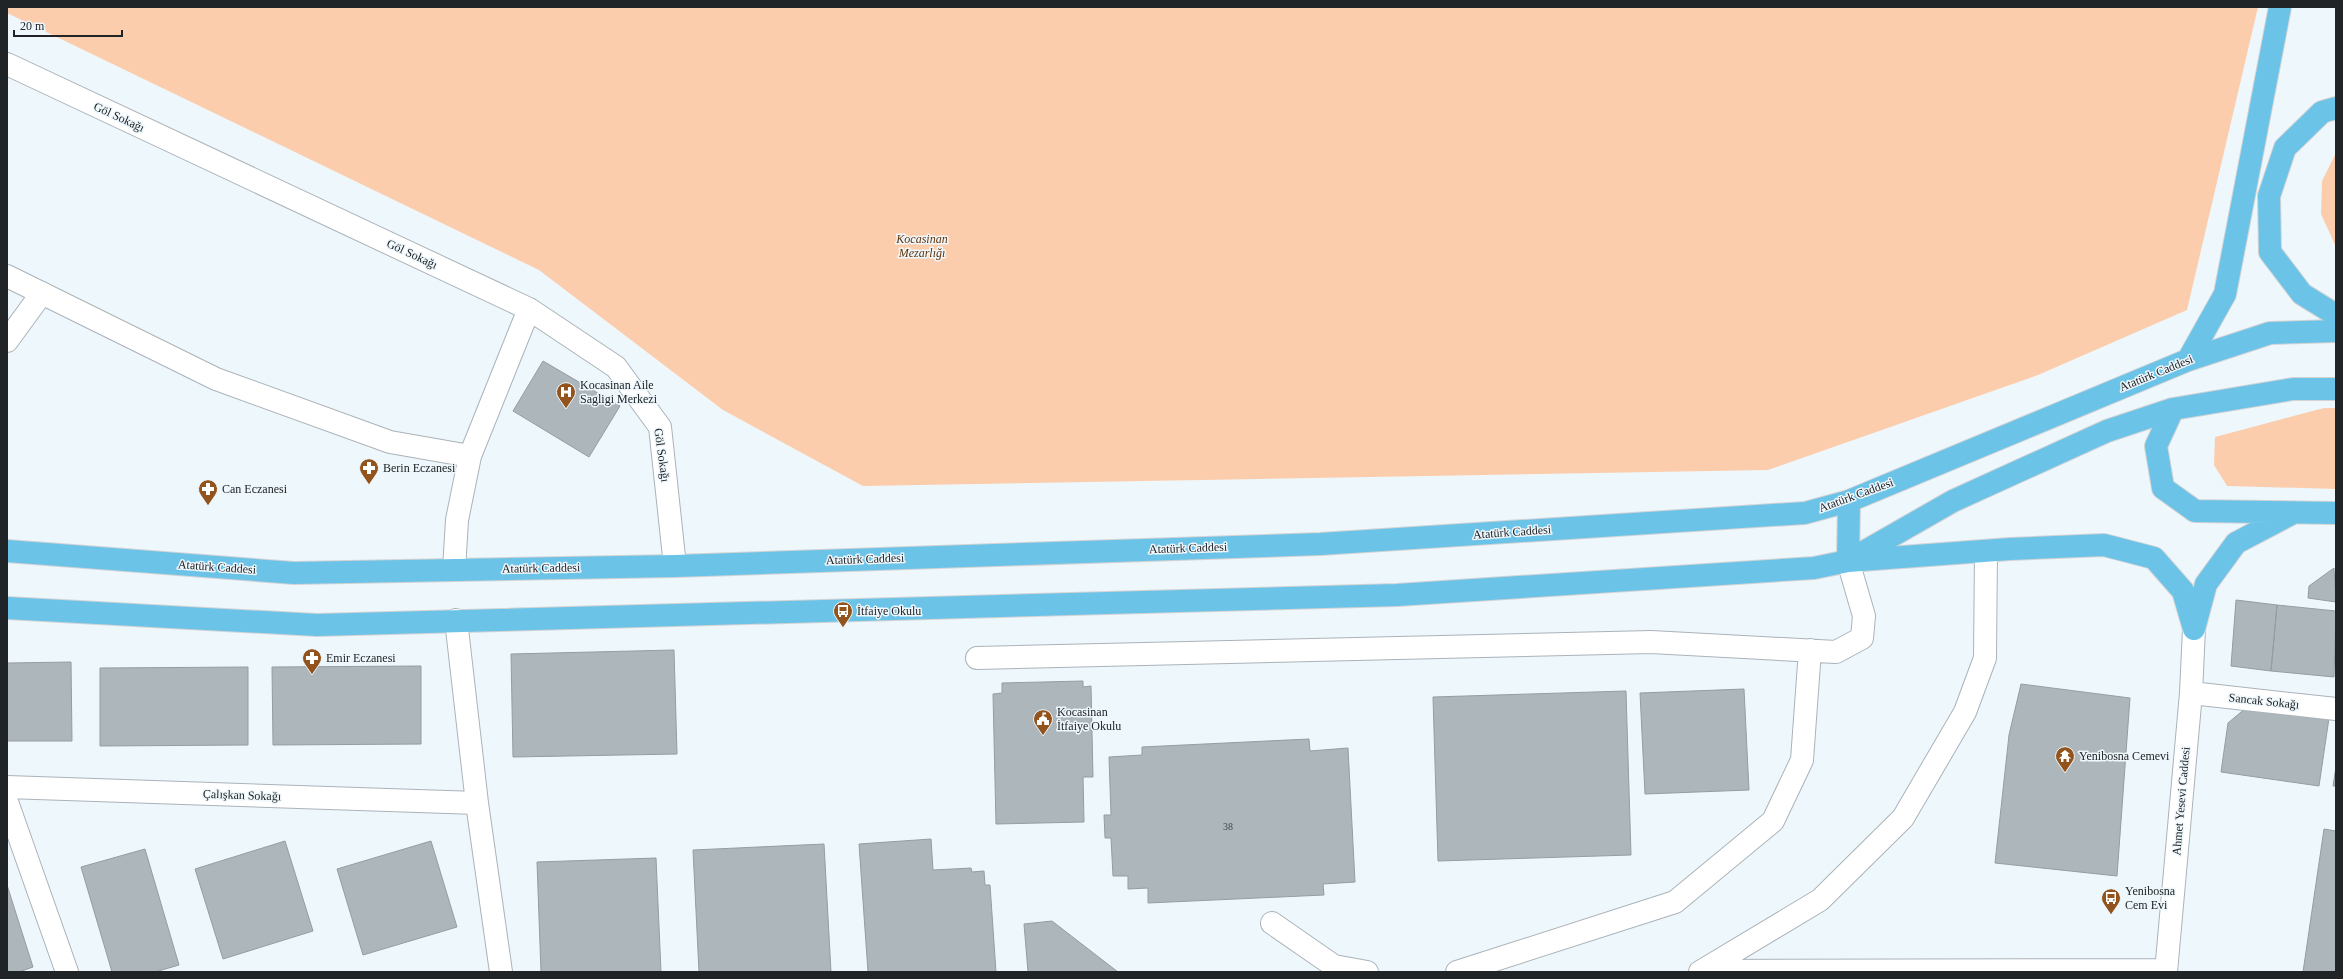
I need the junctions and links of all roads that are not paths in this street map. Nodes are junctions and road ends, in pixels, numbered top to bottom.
1 (2280, 7) edge
2 (7, 64) edge
3 (2336, 108) edge
4 (7, 276) edge
5 (42, 293) junction
6 (529, 309) junction
7 (2336, 315) edge
8 (2336, 331) edge
9 (7, 341) edge
10 (2188, 360) junction
11 (2336, 388) edge
12 (2173, 409) junction
13 (470, 456) junction
14 (1849, 501) junction
15 (2296, 512) junction
16 (2336, 513) edge
17 (7, 551) edge
18 (1986, 551) junction
19 (1848, 561) junction
20 (675, 566) junction
21 (454, 570) junction
22 (7, 608) edge
23 (456, 620) junction
24 (2194, 629) junction
25 (1810, 650) junction
26 (977, 658) dead end
27 (2191, 693) junction
28 (2336, 709) edge
29 (7, 788) edge
30 (7, 802) edge
31 (477, 804) junction
32 (1272, 922) dead end
33 (2166, 971) edge
34 (67, 972) edge
35 (500, 972) edge
36 (1367, 972) edge
37 (1457, 972) edge
38 (1701, 972) edge

1 - 10 main road
2 - 6 street, Göl Sokağı
3 - 7 main road
4 - 5 street
5 - 9 street
5 - 13 street
6 - 13 street
6 - 20 street, Göl Sokağı
8 - 10 main road, Atatürk Caddesi
10 - 14 main road, Atatürk Caddesi
11 - 12 main road
12 - 15 main road
12 - 19 main road
13 - 21 street
14 - 19 main road
14 - 20 main road, Atatürk Caddesi
15 - 16 main road
15 - 24 main road
17 - 21 main road, Atatürk Caddesi
18 - 19 main road
18 - 24 main road
18 - 38 street
19 - 23 main road
19 - 25 street
20 - 21 main road, Atatürk Caddesi
22 - 23 main road
23 - 31 street
24 - 27 street, Ahmet Yesevi Caddesi
25 - 26 street
25 - 37 street
27 - 28 street, Sancak Sokağı
27 - 33 street, Ahmet Yesevi Caddesi
29 - 31 street, Çalışkan Sokağı
30 - 34 street
31 - 35 street
32 - 36 street
33 - 38 street

